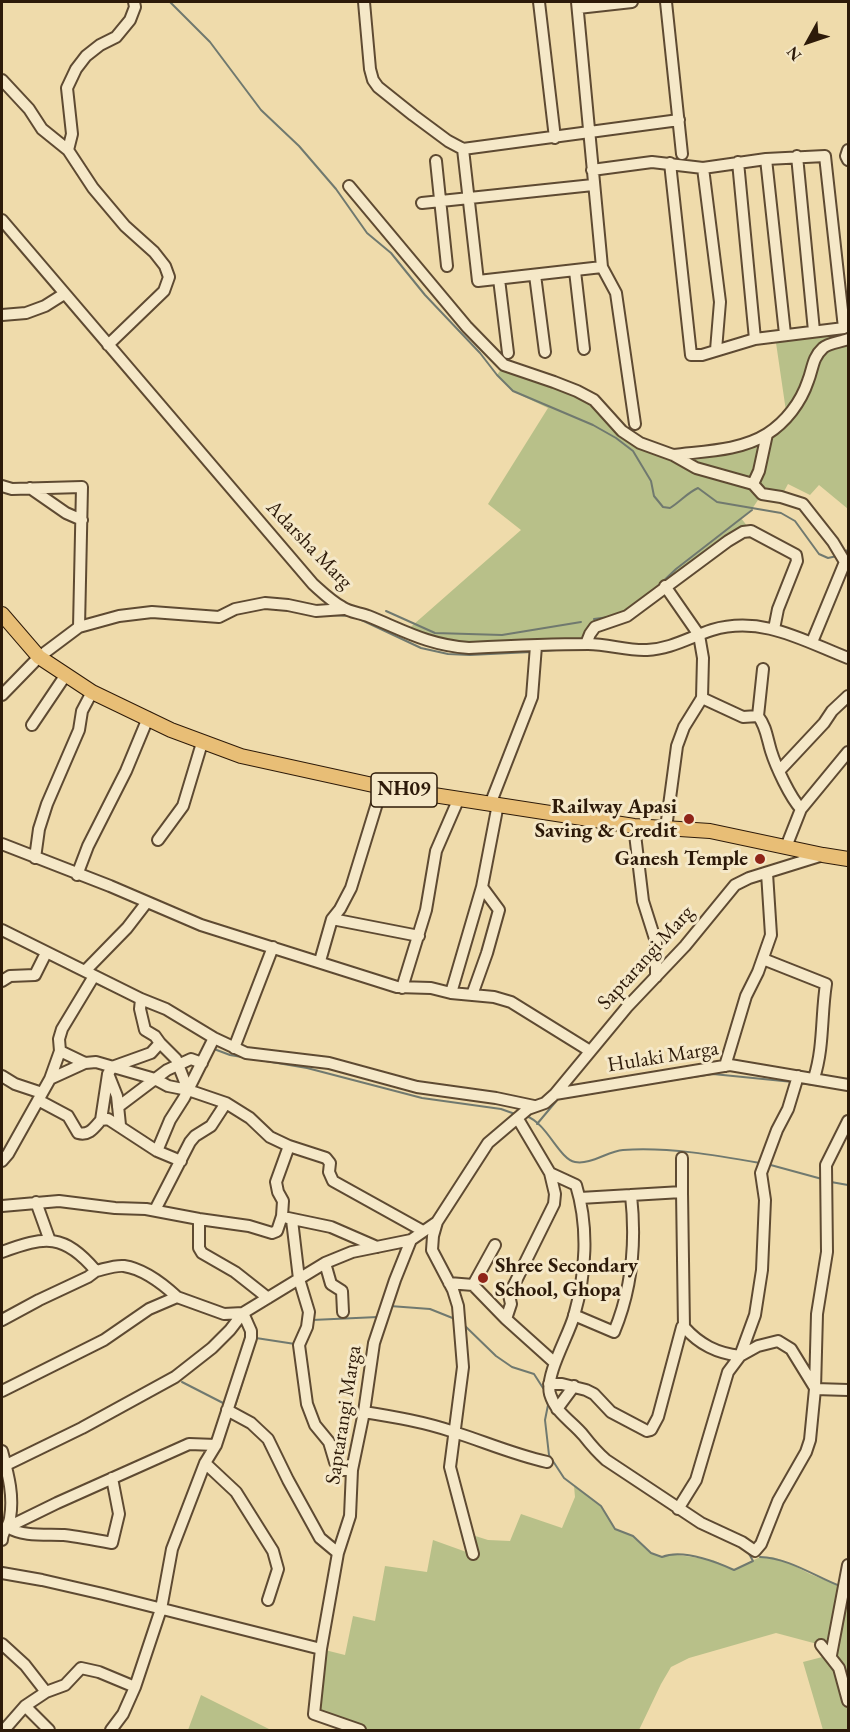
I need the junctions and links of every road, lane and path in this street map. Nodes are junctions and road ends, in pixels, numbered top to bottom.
1 (134, 2) edge
2 (364, 2) edge
3 (539, 2) edge
4 (632, 2) edge
5 (666, 2) edge
6 (578, 5) edge
7 (2, 80) edge
8 (679, 120) junction
9 (590, 132) junction
10 (555, 138) junction
11 (463, 149) junction
12 (68, 150) junction
13 (849, 150) edge
14 (682, 154) dead end
15 (796, 156) junction
16 (766, 159) junction
17 (849, 160) edge
18 (436, 161) dead end
19 (738, 162) junction
20 (670, 163) junction
21 (703, 168) junction
22 (592, 170) junction
23 (593, 184) junction
24 (349, 186) dead end
25 (469, 197) junction
26 (440, 200) junction
27 (422, 203) dead end
28 (2, 220) edge
29 (447, 266) dead end
30 (602, 267) junction
31 (575, 271) junction
32 (535, 275) junction
33 (499, 279) junction
34 (64, 294) junction
35 (2, 313) edge
36 (814, 331) junction
37 (785, 334) junction
38 (755, 339) junction
39 (849, 339) edge
40 (108, 345) junction
41 (584, 349) dead end
42 (716, 350) junction
43 (545, 352) dead end
44 (508, 353) dead end
45 (635, 424) dead end
46 (767, 434) junction
47 (673, 455) junction
48 (753, 484) junction
49 (2, 486) edge
50 (30, 488) junction
51 (82, 520) junction
52 (843, 558) edge
53 (665, 586) junction
54 (344, 609) junction
55 (2, 614) edge
56 (80, 627) junction
57 (6, 628) edge
58 (774, 629) junction
59 (699, 635) junction
60 (812, 642) junction
61 (586, 644) junction
62 (536, 646) junction
63 (39, 657) junction
64 (849, 658) edge
65 (763, 669) dead end
66 (65, 676) junction
67 (92, 692) junction
68 (2, 695) edge
69 (849, 696) edge
70 (702, 698) junction
71 (758, 716) junction
72 (148, 718) junction
73 (33, 725) dead end
74 (202, 743) junction
75 (849, 752) edge
76 (780, 770) junction
77 (382, 787) junction
78 (459, 798) junction
79 (494, 803) junction
80 (801, 808) junction
81 (634, 826) junction
82 (666, 828) junction
83 (158, 840) dead end
84 (2, 844) edge
85 (786, 847) junction
86 (823, 855) junction
87 (35, 858) junction
88 (849, 859) edge
89 (767, 873) junction
90 (77, 874) junction
91 (482, 887) junction
92 (147, 902) junction
93 (333, 919) junction
94 (2, 930) edge
95 (419, 936) junction
96 (273, 947) junction
97 (46, 953) junction
98 (763, 959) junction
99 (320, 961) junction
100 (89, 974) junction
101 (656, 977) junction
102 (2, 981) edge
103 (402, 988) junction
104 (451, 993) junction
105 (472, 995) junction
106 (141, 999) junction
107 (214, 1038) junction
108 (159, 1043) junction
109 (234, 1048) junction
110 (60, 1051) junction
111 (590, 1051) junction
112 (85, 1063) junction
113 (179, 1063) junction
114 (202, 1063) junction
115 (725, 1066) junction
116 (110, 1070) junction
117 (2, 1076) edge
118 (798, 1076) junction
119 (50, 1078) junction
120 (814, 1078) junction
121 (155, 1079) junction
122 (849, 1084) edge
123 (188, 1090) junction
124 (555, 1094) junction
125 (40, 1097) junction
126 (226, 1104) junction
127 (118, 1107) junction
128 (525, 1112) junction
129 (101, 1119) junction
130 (849, 1121) edge
131 (120, 1125) junction
132 (289, 1146) junction
133 (157, 1151) junction
134 (682, 1158) dead end
135 (2, 1161) edge
136 (181, 1161) junction
137 (550, 1173) junction
138 (682, 1192) junction
139 (631, 1195) junction
140 (580, 1198) junction
141 (36, 1202) junction
142 (2, 1206) edge
143 (155, 1210) junction
144 (287, 1218) junction
145 (200, 1219) junction
146 (437, 1222) junction
147 (423, 1231) junction
148 (411, 1240) junction
149 (51, 1241) junction
150 (495, 1245) dead end
151 (377, 1247) junction
152 (2, 1252) edge
153 (325, 1263) junction
154 (96, 1271) junction
155 (299, 1279) junction
156 (449, 1283) junction
157 (473, 1285) junction
158 (177, 1297) junction
159 (268, 1298) junction
160 (342, 1311) dead end
161 (243, 1313) junction
162 (574, 1315) junction
163 (506, 1319) junction
164 (2, 1320) edge
165 (684, 1327) junction
166 (740, 1356) junction
167 (555, 1363) junction
168 (549, 1384) junction
169 (574, 1386) junction
170 (815, 1389) junction
171 (849, 1390) edge
172 (2, 1391) edge
173 (557, 1409) junction
174 (227, 1410) junction
175 (364, 1412) junction
176 (453, 1432) junction
177 (216, 1446) junction
178 (2, 1451) edge
179 (547, 1462) dead end
180 (205, 1463) junction
181 (4, 1466) edge
182 (352, 1470) junction
183 (112, 1478) junction
184 (678, 1509) junction
185 (4, 1531) edge
186 (2, 1540) edge
187 (338, 1553) junction
188 (473, 1554) dead end
189 (849, 1565) edge
190 (2, 1573) edge
191 (268, 1600) dead end
192 (161, 1609) junction
193 (2, 1644) edge
194 (821, 1645) dead end
195 (321, 1649) junction
196 (831, 1655) junction
197 (135, 1687) junction
198 (46, 1692) junction
199 (849, 1701) edge
200 (25, 1706) junction
201 (360, 1730) edge
202 (4, 1731) edge
203 (49, 1731) edge
204 (111, 1731) edge

1 - 12 street
2 - 11 street
3 - 10 street
4 - 6 street
5 - 8 street
6 - 9 street
7 - 12 street
8 - 9 street
8 - 14 street
9 - 10 street
9 - 22 street
10 - 11 street
11 - 25 street
12 - 40 street
13 - 17 street
15 - 16 street
15 - 36 street
15 - 36 street
16 - 19 street
16 - 37 street
18 - 26 street
19 - 21 street
19 - 38 street
20 - 21 street
20 - 22 street
20 - 42 street
21 - 42 street
22 - 23 street
23 - 25 street
23 - 30 street
24 - 47 street
25 - 26 street
25 - 33 street
26 - 27 street
26 - 29 street
28 - 34 street, Adarsha Marg
30 - 31 street
30 - 45 street
31 - 32 street
31 - 41 street
32 - 33 street
32 - 43 street
33 - 44 street
34 - 35 street
34 - 40 street, Adarsha Marg
36 - 37 street
37 - 38 street
38 - 42 street
39 - 46 street
40 - 54 street, Adarsha Marg
46 - 47 street
46 - 48 street
47 - 48 street
48 - 52 street
49 - 50 street
50 - 51 street
50 - 51 street
51 - 56 street
52 - 60 street
53 - 58 street
53 - 59 street
53 - 61 street
54 - 56 street
54 - 62 street, Adarsha Marg
55 - 57 main road, NH09
56 - 63 street
57 - 63 main road, NH09
58 - 59 street, Adarsha Marg
58 - 60 street, Adarsha Marg
59 - 61 street, Adarsha Marg
59 - 70 street
60 - 64 street, Adarsha Marg
61 - 62 street, Adarsha Marg
62 - 79 street
63 - 66 main road, NH09
63 - 68 street
65 - 71 street
66 - 67 main road, NH09
66 - 73 street
67 - 72 main road, NH09
67 - 87 street
69 - 76 street
70 - 71 street
70 - 82 street
71 - 76 street
72 - 74 main road, NH09
72 - 90 street
74 - 77 main road, NH09
74 - 83 street
75 - 80 street
76 - 80 street
77 - 78 main road, NH09
77 - 93 street
78 - 79 main road, NH09
78 - 95 street
79 - 81 main road, NH09
79 - 91 street
80 - 85 street
81 - 82 main road, NH09
81 - 101 street
82 - 85 main road, NH09
84 - 87 street
85 - 86 main road, NH09
86 - 88 main road, NH09
86 - 89 street, Saptarangi Marg
87 - 90 street
89 - 98 street
89 - 101 street, Saptarangi Marg
90 - 92 street
91 - 104 street
91 - 105 street
92 - 96 street
92 - 100 street
93 - 95 street
93 - 99 street
94 - 97 street
95 - 103 street
96 - 99 street
96 - 109 street
97 - 100 street
97 - 102 street
98 - 115 street
98 - 120 street
99 - 103 street
100 - 106 street
100 - 110 street
101 - 111 street, Saptarangi Marg
103 - 104 street
104 - 105 street
105 - 111 street
106 - 107 street
106 - 108 street
107 - 109 street
107 - 114 street
108 - 113 street
108 - 116 street
109 - 128 street
110 - 112 street
110 - 119 street
111 - 124 street, Saptarangi Marg
112 - 116 street
112 - 119 street
113 - 114 street
113 - 121 street
113 - 123 street
114 - 123 street
115 - 118 street, Hulaki Marga
115 - 124 street, Hulaki Marga
116 - 121 street
116 - 127 street
116 - 129 street
117 - 125 street
118 - 120 street, Hulaki Marga
118 - 166 street
119 - 125 street
120 - 122 street, Hulaki Marga
121 - 123 street
121 - 127 street
123 - 126 street
123 - 133 street
124 - 128 street, Saptarangi Marg
125 - 129 street
125 - 135 street
126 - 132 street
126 - 136 street
127 - 131 street
128 - 137 street
128 - 146 street
129 - 131 street
130 - 170 street
131 - 133 street
132 - 144 street
132 - 147 street
133 - 136 street
134 - 138 street
136 - 143 street
137 - 140 street
137 - 163 street
138 - 139 street
138 - 165 street
139 - 140 street
139 - 162 street
140 - 162 street
141 - 142 street
141 - 143 street
141 - 149 street
143 - 145 street
144 - 145 street
144 - 151 street
144 - 155 street
145 - 159 street
146 - 147 street
146 - 156 street
147 - 148 street
148 - 151 street
148 - 175 street, Saptarangi Marga
149 - 152 street
149 - 154 street
150 - 157 street
151 - 153 street
153 - 155 street
153 - 160 street
154 - 158 street
154 - 164 street
155 - 159 street
155 - 182 street
156 - 157 street
156 - 176 street
157 - 163 street
158 - 161 street
158 - 172 street
159 - 161 street
161 - 174 street
161 - 181 street
162 - 167 street
163 - 167 street
165 - 166 street
165 - 169 street
166 - 170 street
166 - 184 street
167 - 168 street
168 - 169 street
168 - 173 street
169 - 173 street
170 - 171 street
170 - 184 street
173 - 184 street
174 - 177 street
174 - 187 street
175 - 176 street
175 - 182 street, Saptarangi Marga
176 - 179 street
176 - 188 street
177 - 180 street
177 - 183 street
178 - 181 street
180 - 191 street
180 - 192 street
181 - 185 street
182 - 187 street, Saptarangi Marga
183 - 185 street
183 - 185 street
185 - 186 street
187 - 195 street, Saptarangi Marga
189 - 196 street
190 - 192 street
192 - 195 street
192 - 197 street
193 - 198 street
194 - 196 street
195 - 201 street, Saptarangi Marga
196 - 199 street
197 - 198 street
197 - 204 street
198 - 200 street
200 - 202 street
200 - 203 street

